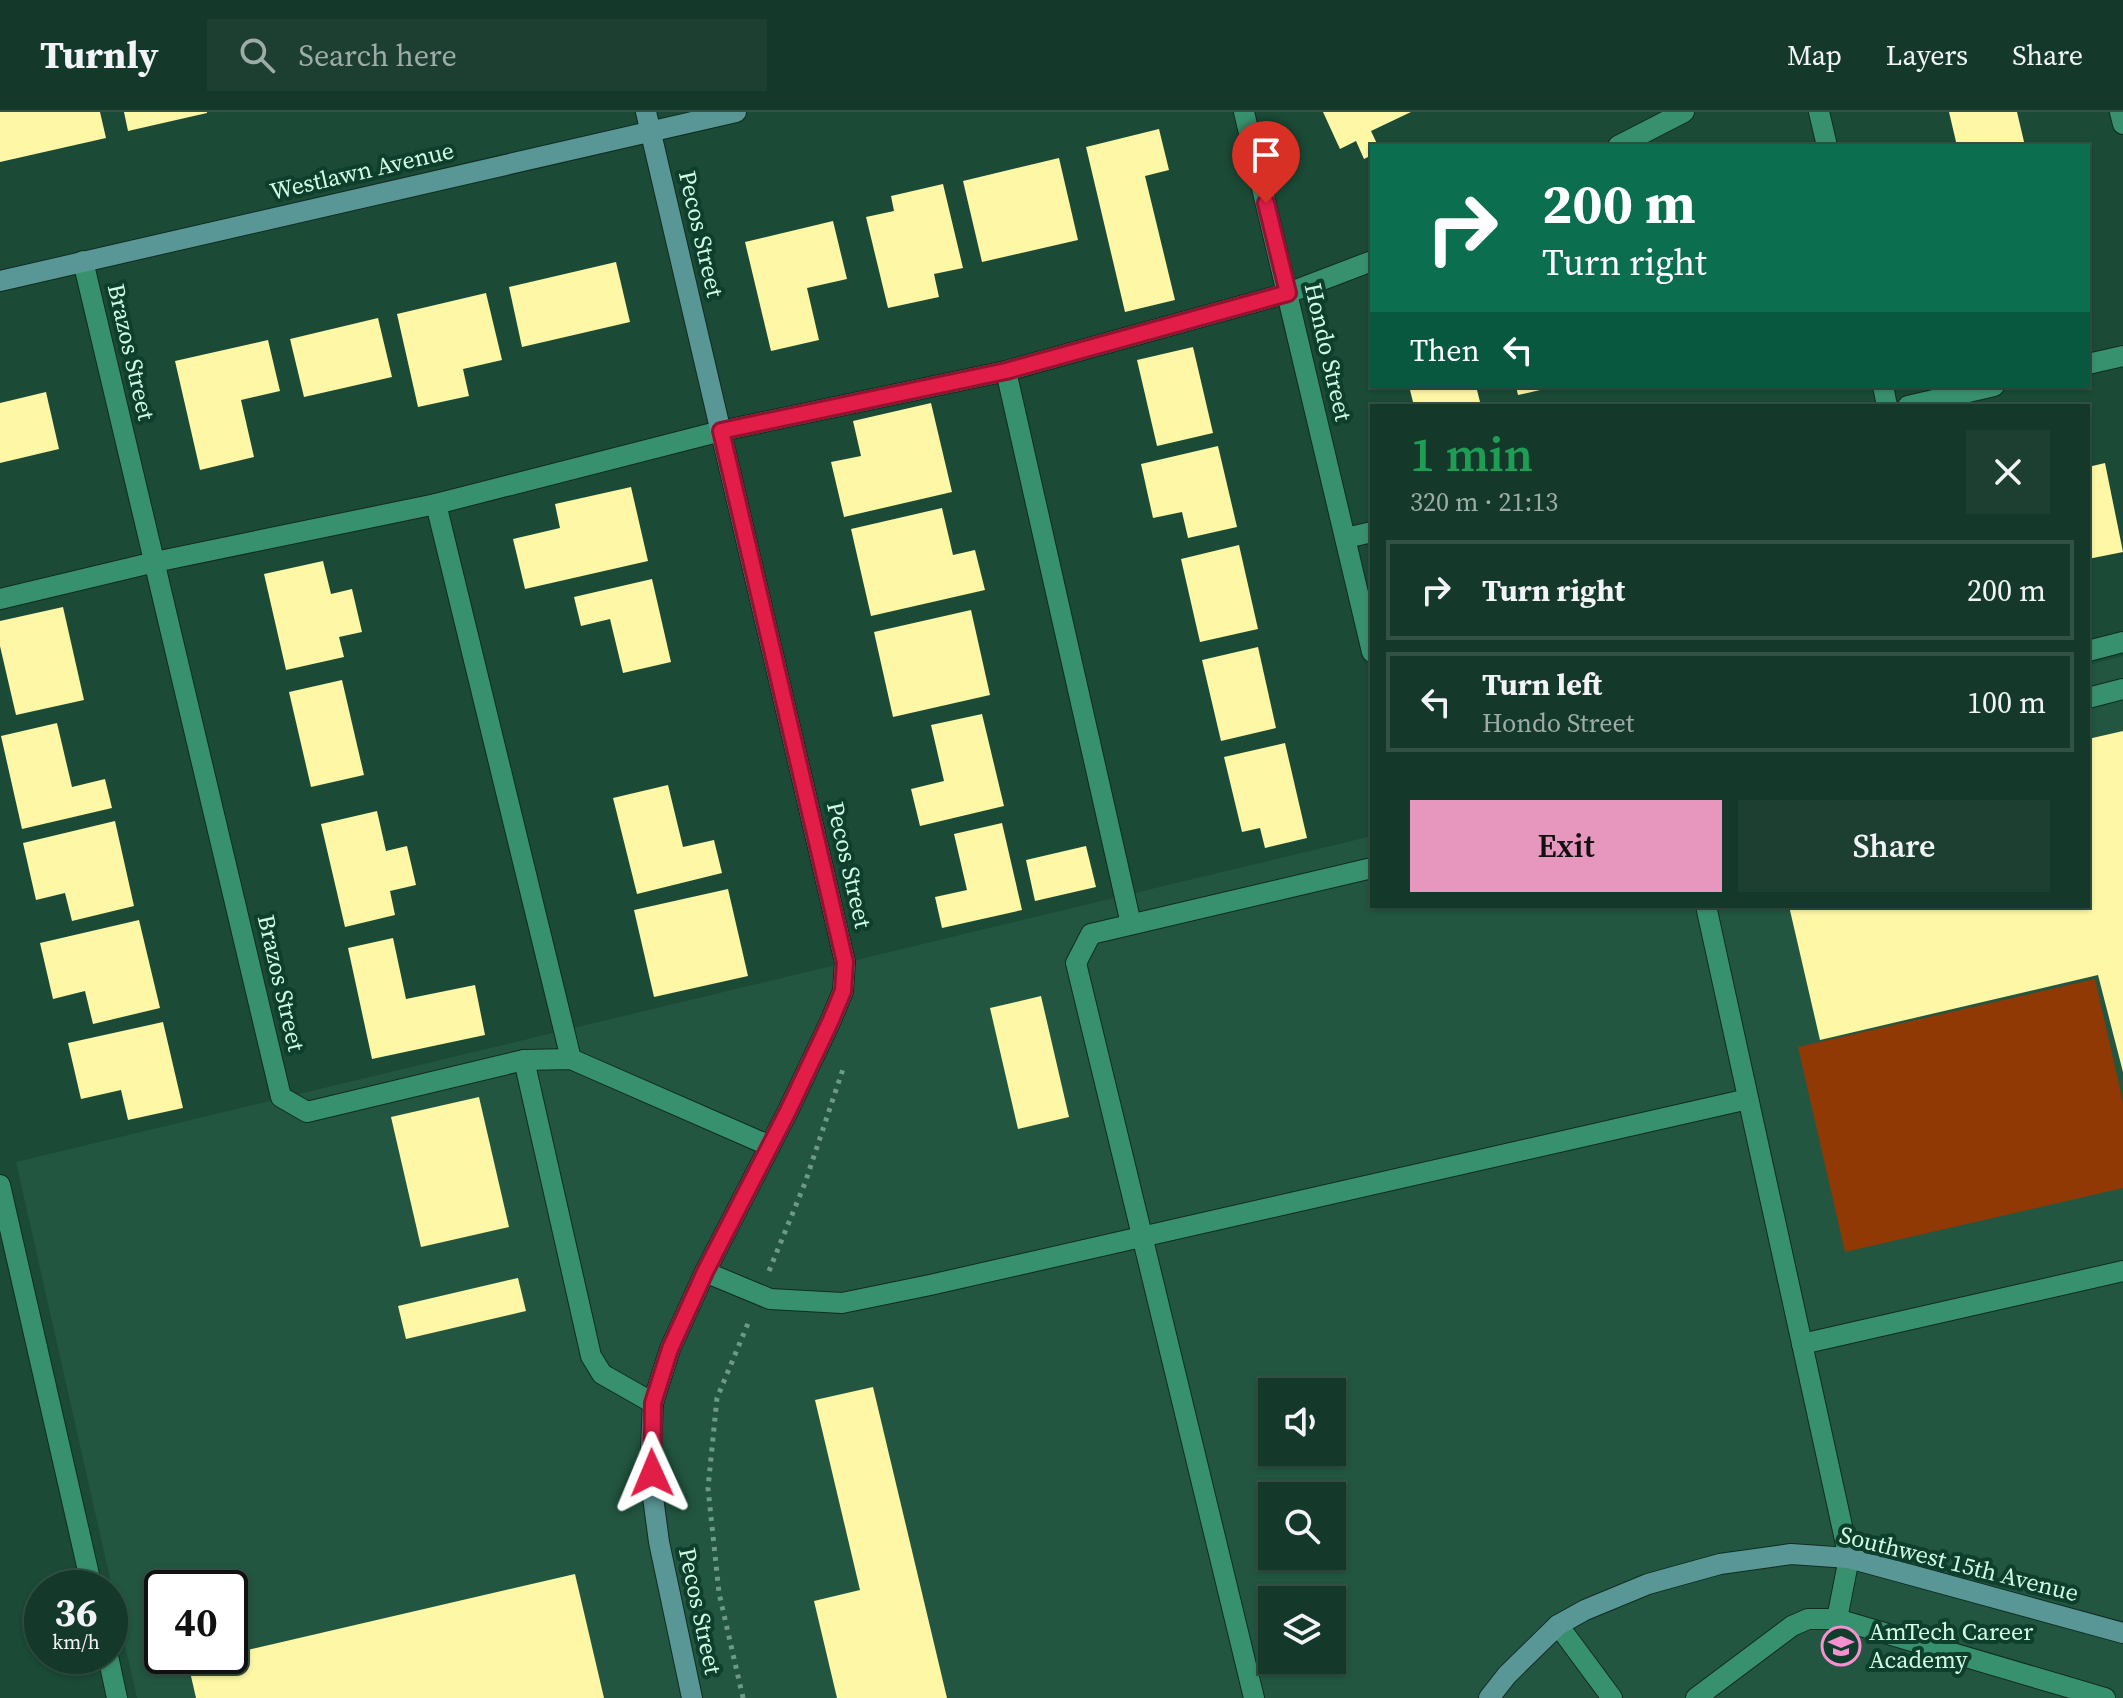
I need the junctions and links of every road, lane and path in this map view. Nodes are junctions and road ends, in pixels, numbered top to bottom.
1 (736, 112) edge
2 (1244, 112) edge
3 (1684, 112) edge
4 (1819, 112) edge
5 (2120, 112) edge
6 (648, 122) edge
7 (2123, 124) edge
8 (1622, 144) edge
9 (1827, 144) edge
10 (83, 261) junction
11 (1370, 262) edge
12 (0, 281) edge
13 (1288, 293) junction
14 (2123, 356) edge
15 (2090, 364) edge
16 (1006, 371) junction
17 (1985, 388) edge
18 (1917, 404) edge
19 (721, 431) junction
20 (436, 504) junction
21 (1370, 532) edge
22 (1346, 538) junction
23 (155, 562) junction
24 (0, 599) edge
25 (2123, 642) edge
26 (1370, 643) edge
27 (2090, 650) edge
28 (2123, 689) edge
29 (2090, 697) edge
30 (1370, 868) edge
31 (1706, 908) edge
32 (1131, 924) junction
33 (571, 1059) junction
34 (524, 1060) junction
35 (1748, 1099) junction
36 (770, 1146) junction
37 (0, 1185) edge
38 (1143, 1237) junction
39 (2123, 1271) edge
40 (705, 1272) junction
41 (1802, 1344) junction
42 (653, 1403) junction
43 (1849, 1558) junction
44 (88, 1570) edge
45 (1837, 1619) junction
46 (1558, 1625) junction
47 (2123, 1633) edge
48 (112, 1674) edge
49 (117, 1698) edge
50 (692, 1698) edge
51 (1254, 1698) edge
52 (1489, 1698) edge
53 (1612, 1698) edge
54 (1696, 1698) edge
55 (2105, 1698) edge

1 - 6 street, Westlawn Avenue
2 - 13 street, Hondo Street
3 - 8 street
4 - 9 street
5 - 7 street
6 - 10 street, Westlawn Avenue
6 - 19 street, Pecos Street
10 - 12 street, Westlawn Avenue
10 - 23 street, Brazos Street
11 - 13 street
13 - 16 street
13 - 22 street, Hondo Street
14 - 15 street
16 - 19 street
16 - 32 street
17 - 18 street
19 - 20 street
19 - 36 street, Pecos Street
20 - 23 street
20 - 33 street
21 - 22 street
22 - 26 street, Hondo Street
23 - 24 street
23 - 34 street, Brazos Street
25 - 27 street
28 - 29 street
30 - 32 street
31 - 35 street
32 - 38 street
33 - 34 street, Brazos Street
33 - 36 street
34 - 42 street
35 - 38 street
35 - 41 street
36 - 40 street, Pecos Street
37 - 44 street
38 - 40 street
38 - 51 street
39 - 41 street
40 - 42 street, Pecos Street
41 - 43 street
42 - 50 street, Pecos Street
43 - 45 street
43 - 46 street, Southwest 15th Avenue
43 - 47 street, Southwest 15th Avenue
45 - 54 street
45 - 55 street
46 - 52 street, Southwest 15th Avenue
46 - 53 street
48 - 49 street

